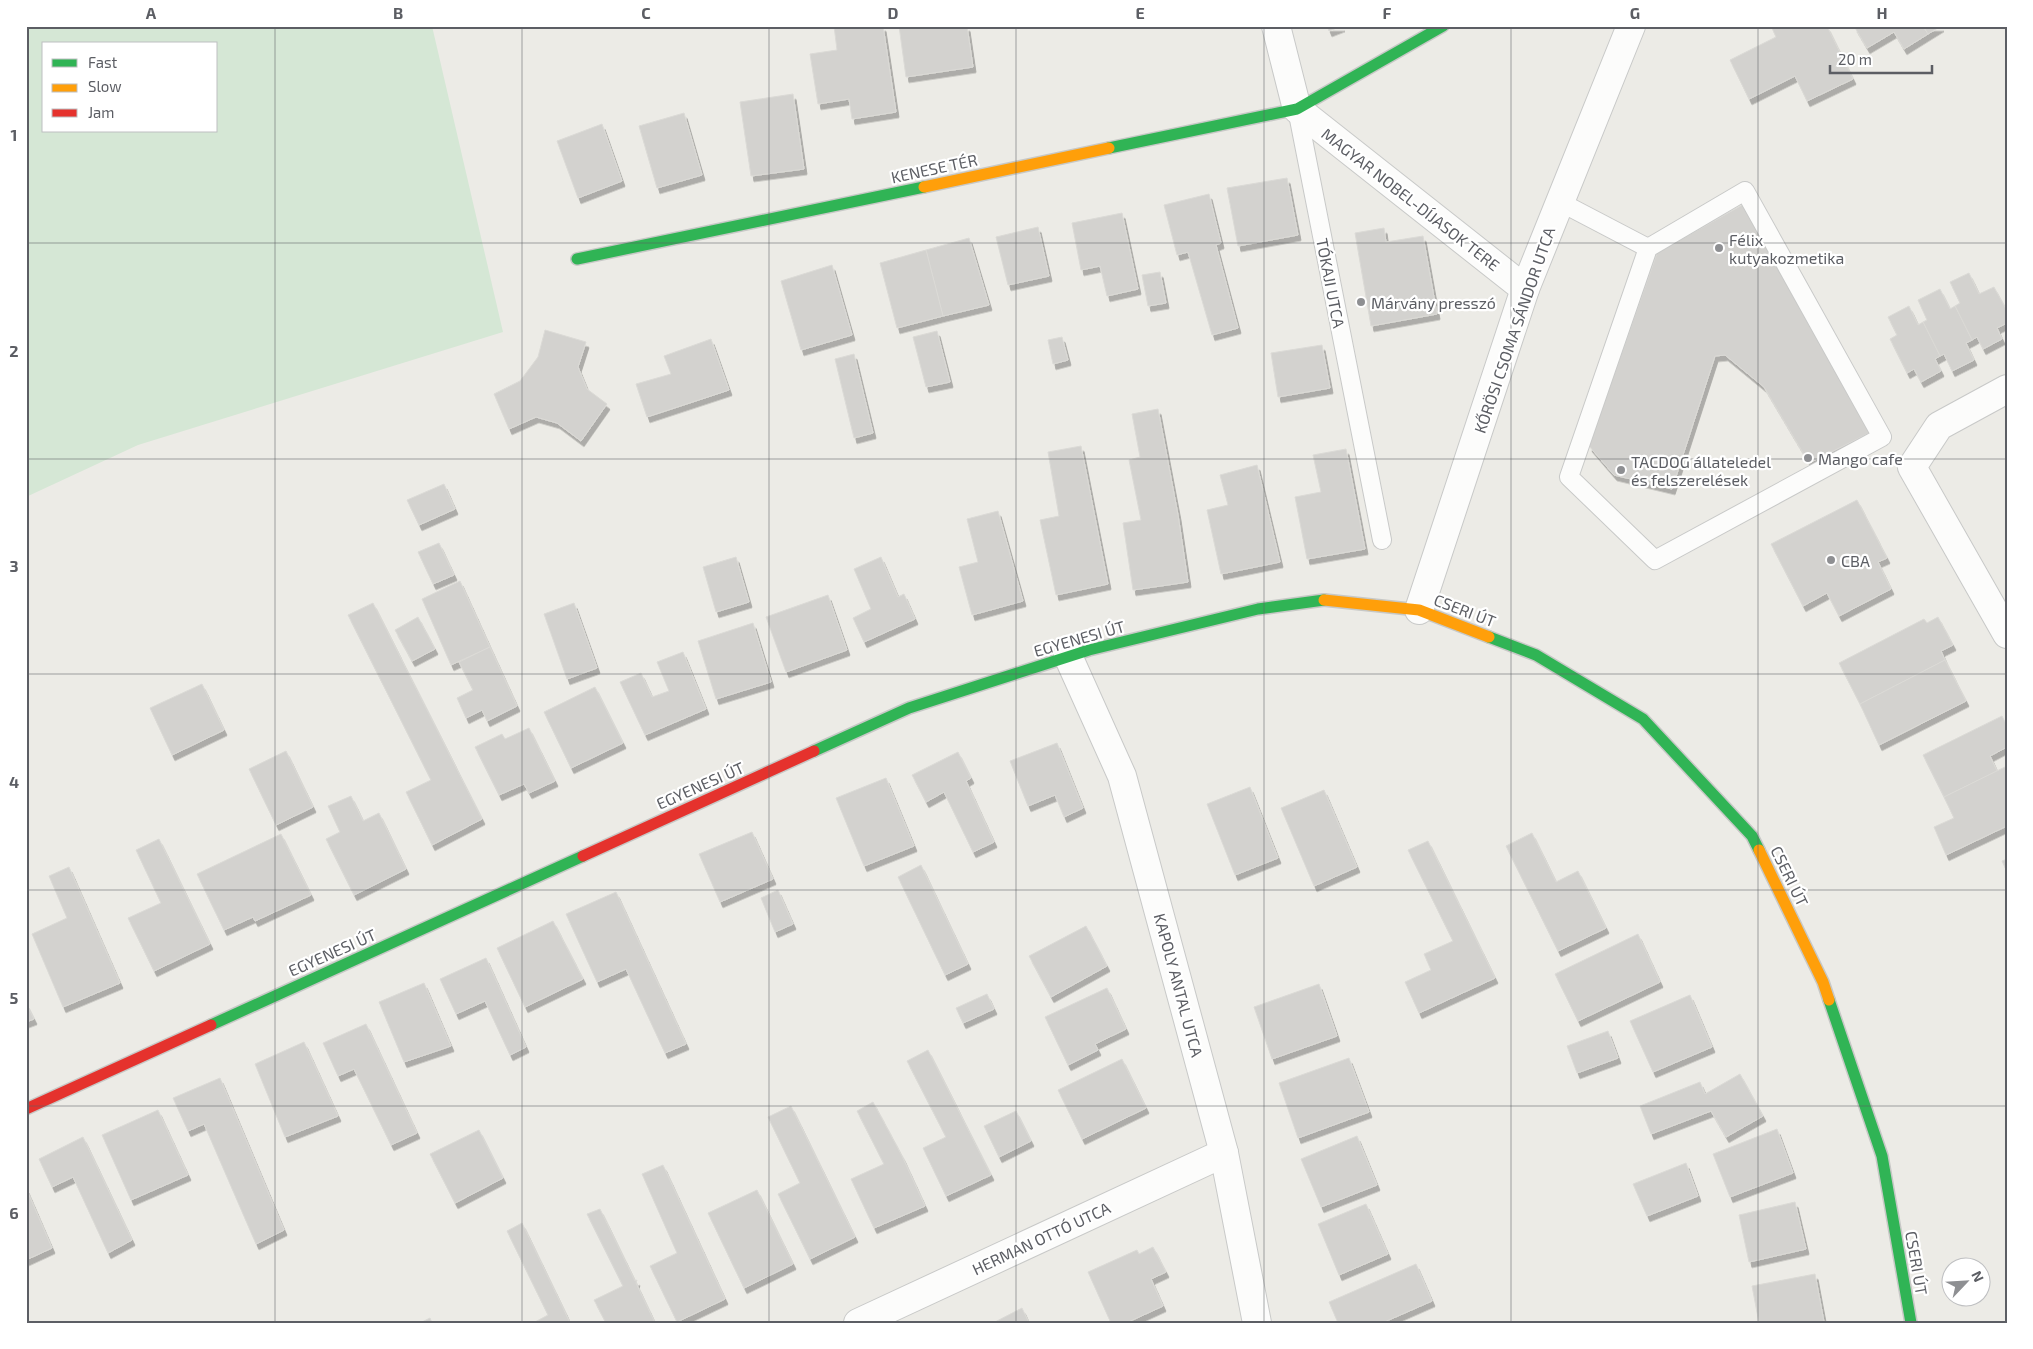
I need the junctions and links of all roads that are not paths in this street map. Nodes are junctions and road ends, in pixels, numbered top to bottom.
1 (1276, 26) edge
2 (1443, 26) edge
3 (1631, 26) edge
4 (1297, 109) junction
5 (1560, 202) junction
6 (1648, 248) junction
7 (577, 258) dead end
8 (1525, 289) junction
9 (2007, 388) edge
10 (1382, 540) dead end
11 (1420, 610) junction
12 (2007, 634) edge
13 (1068, 656) junction
14 (26, 1109) edge
15 (1224, 1154) junction
16 (858, 1323) edge
17 (1257, 1323) edge
18 (1910, 1323) edge

1 - 4 street, TÓKAJI UTCA
2 - 4 street
3 - 5 street, KŐRÖSI CSOMA SÁNDOR UTCA
4 - 7 street, KENESE TÉR
4 - 8 street, MAGYAR NOBEL-DÍJASOK TERE
4 - 10 lane, TÓKAJI UTCA
5 - 6 lane
5 - 8 street, KŐRÖSI CSOMA SÁNDOR UTCA
6 - 6 lane
8 - 11 street, KŐRÖSI CSOMA SÁNDOR UTCA
9 - 12 street
11 - 13 street, EGYENESI ÚT
11 - 18 street, CSERI ÚT
13 - 14 street, EGYENESI ÚT
13 - 15 street, KAPOLY ANTAL UTCA
15 - 16 street, HERMAN OTTÓ UTCA
15 - 17 street, KAPOLY ANTAL UTCA

